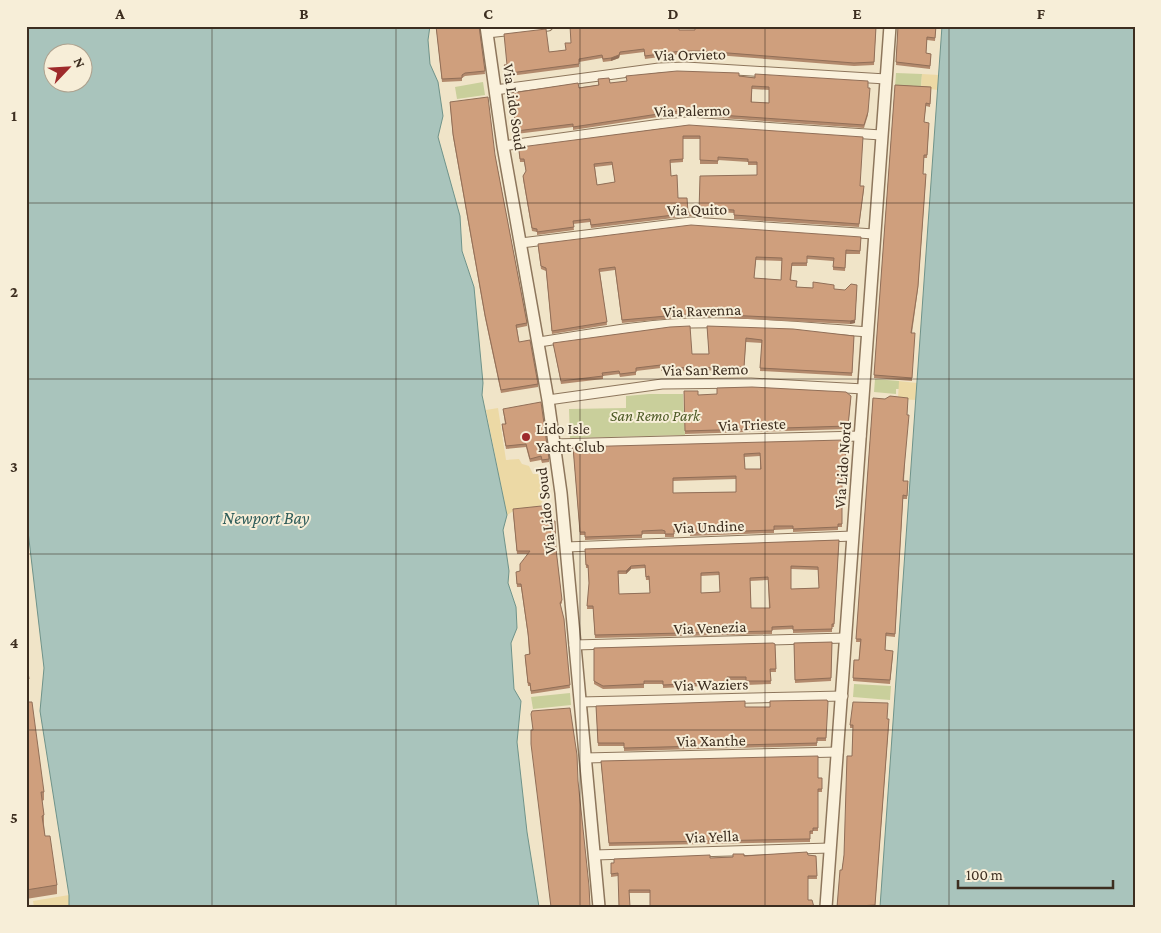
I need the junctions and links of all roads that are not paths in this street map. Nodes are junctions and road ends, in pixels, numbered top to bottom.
1 (548, 26) edge
2 (890, 26) edge
3 (487, 30) edge
4 (886, 80) junction
5 (496, 90) junction
6 (881, 135) junction
7 (504, 146) junction
8 (874, 234) junction
9 (521, 243) junction
10 (868, 332) junction
11 (538, 342) junction
12 (864, 389) junction
13 (548, 400) junction
14 (861, 436) junction
15 (554, 444) junction
16 (853, 536) junction
17 (566, 546) junction
18 (846, 638) junction
19 (574, 645) junction
20 (843, 696) junction
21 (580, 702) junction
22 (838, 752) junction
23 (585, 758) junction
24 (830, 848) junction
25 (594, 855) junction
26 (599, 907) edge
27 (826, 907) edge

1 - 3 street
2 - 4 street, Via Lido Nord
3 - 5 street, Via Lido Soud
4 - 5 street, Via Orvieto
4 - 6 street, Via Lido Nord
5 - 7 street, Via Lido Soud
6 - 7 street, Via Palermo
6 - 8 street, Via Lido Nord
7 - 9 street, Via Lido Soud
8 - 9 street, Via Quito
8 - 10 street, Via Lido Nord
9 - 11 street, Via Lido Soud
10 - 11 street, Via Ravenna
10 - 12 street, Via Lido Nord
11 - 13 street, Via Lido Soud
12 - 13 street, Via San Remo
12 - 14 street, Via Lido Nord
13 - 15 street, Via Lido Soud
14 - 15 street, Via Trieste
14 - 16 street, Via Lido Nord
15 - 17 street, Via Lido Soud
16 - 17 street, Via Undine
16 - 18 street, Via Lido Nord
17 - 19 street, Via Lido Soud
18 - 19 street, Via Venezia
18 - 20 street, Via Lido Nord
19 - 21 street, Via Lido Soud
20 - 21 street, Via Waziers
20 - 22 street, Via Lido Nord
21 - 23 street, Via Lido Soud
22 - 23 street, Via Xanthe
22 - 24 street, Via Lido Nord
23 - 25 street, Via Lido Soud
24 - 25 street, Via Yella
24 - 27 street, Via Lido Nord
25 - 26 street, Via Lido Soud

